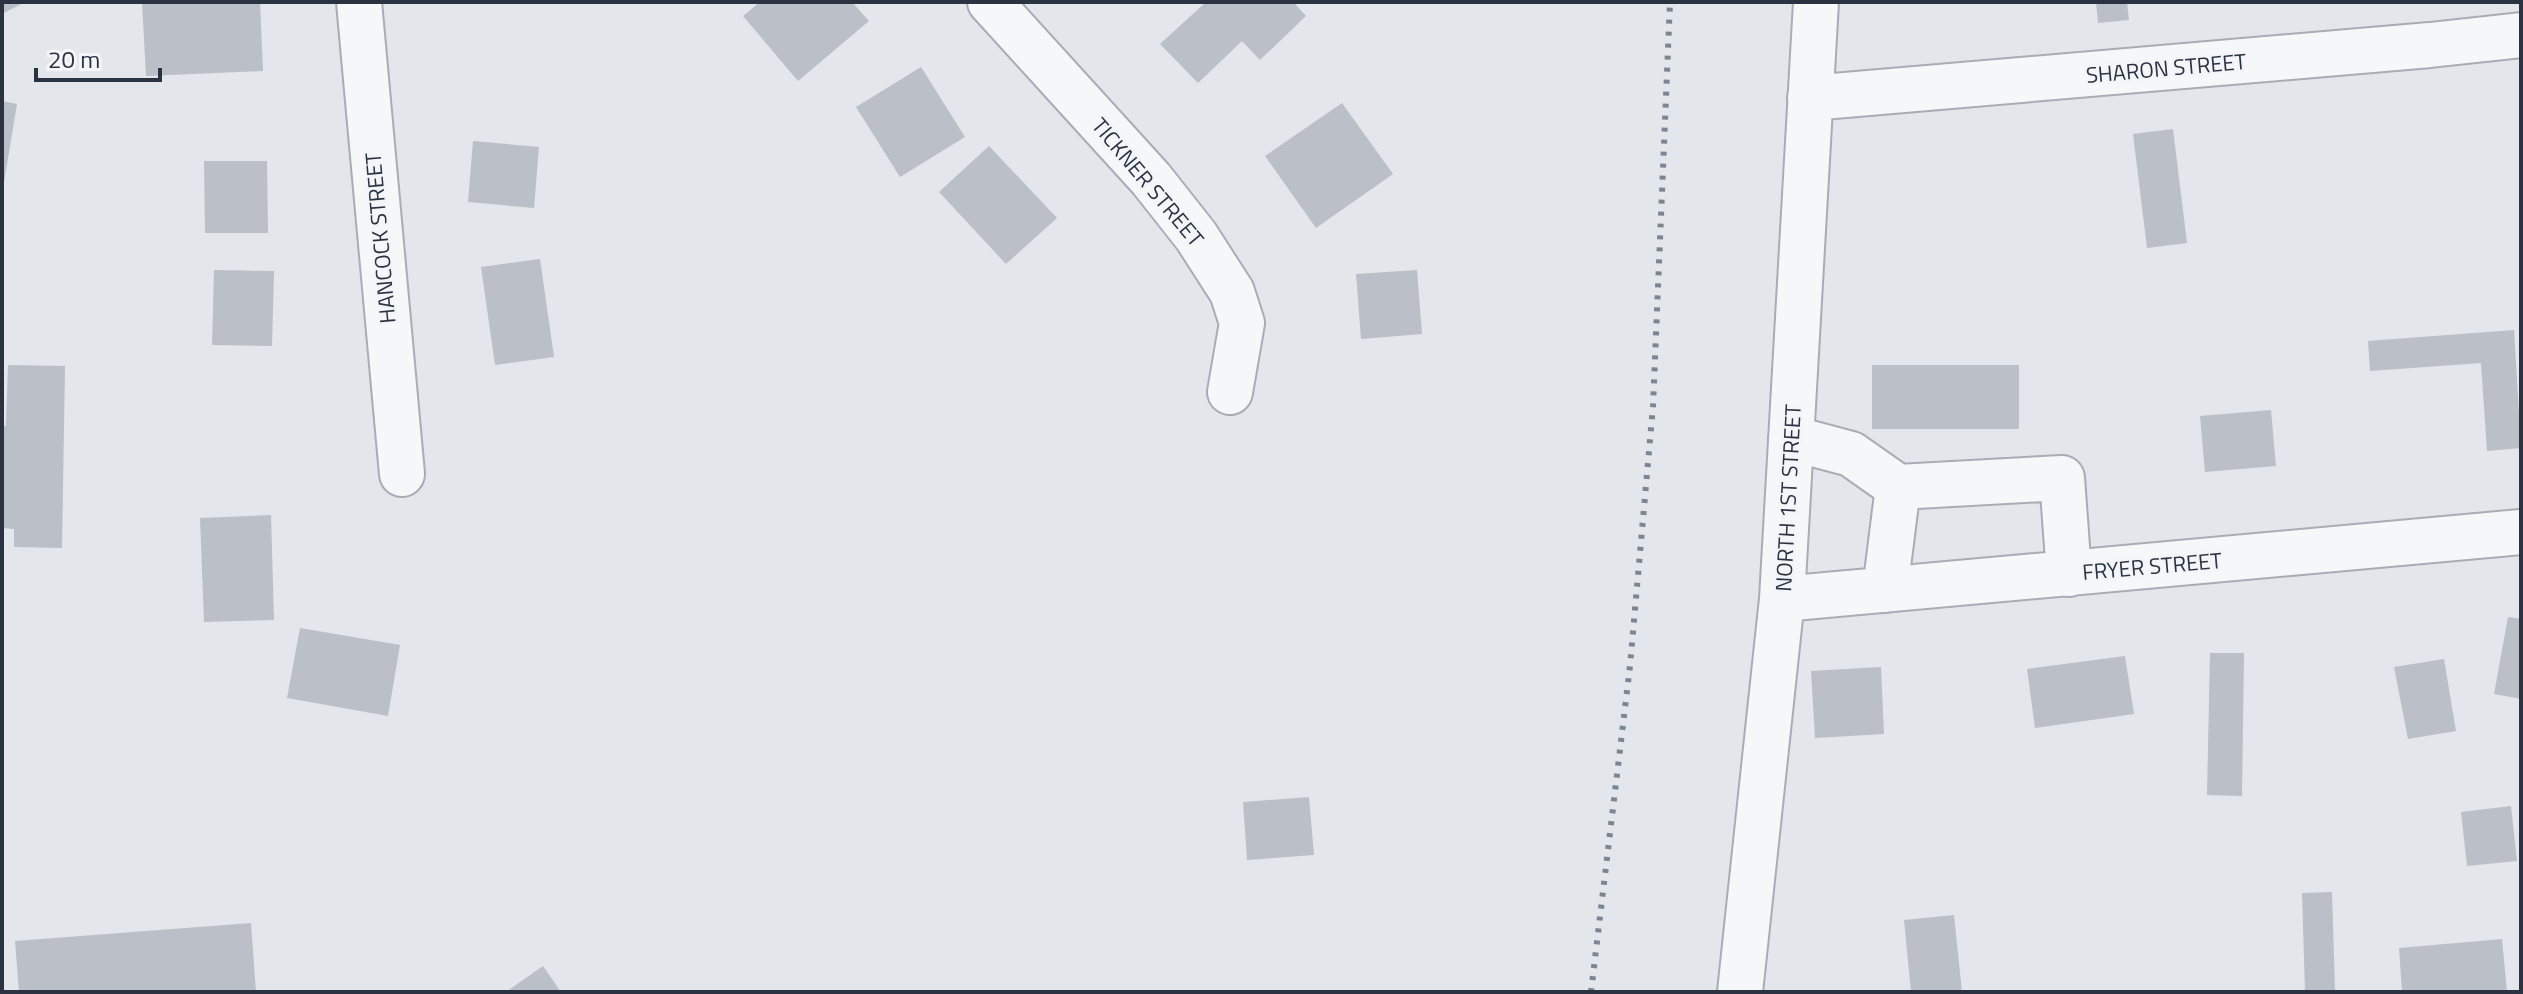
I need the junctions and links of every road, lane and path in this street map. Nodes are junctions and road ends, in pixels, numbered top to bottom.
1 (359, 2) edge
2 (990, 2) edge
3 (1816, 2) edge
4 (2521, 35) edge
5 (1810, 98) junction
6 (1230, 392) dead end
7 (1791, 438) junction
8 (402, 474) dead end
9 (1898, 487) junction
10 (2521, 532) edge
11 (2069, 574) junction
12 (1885, 590) junction
13 (1782, 599) junction
14 (1740, 992) edge

1 - 8 street, HANCOCK STREET
2 - 6 street, TICKNER STREET
3 - 5 street, NORTH 1ST STREET
4 - 5 street, SHARON STREET
5 - 7 street, NORTH 1ST STREET
7 - 9 street
7 - 13 street, NORTH 1ST STREET
9 - 11 street
9 - 12 street
10 - 11 street, FRYER STREET
11 - 12 street, FRYER STREET
12 - 13 street, FRYER STREET
13 - 14 street, NORTH 1ST STREET

